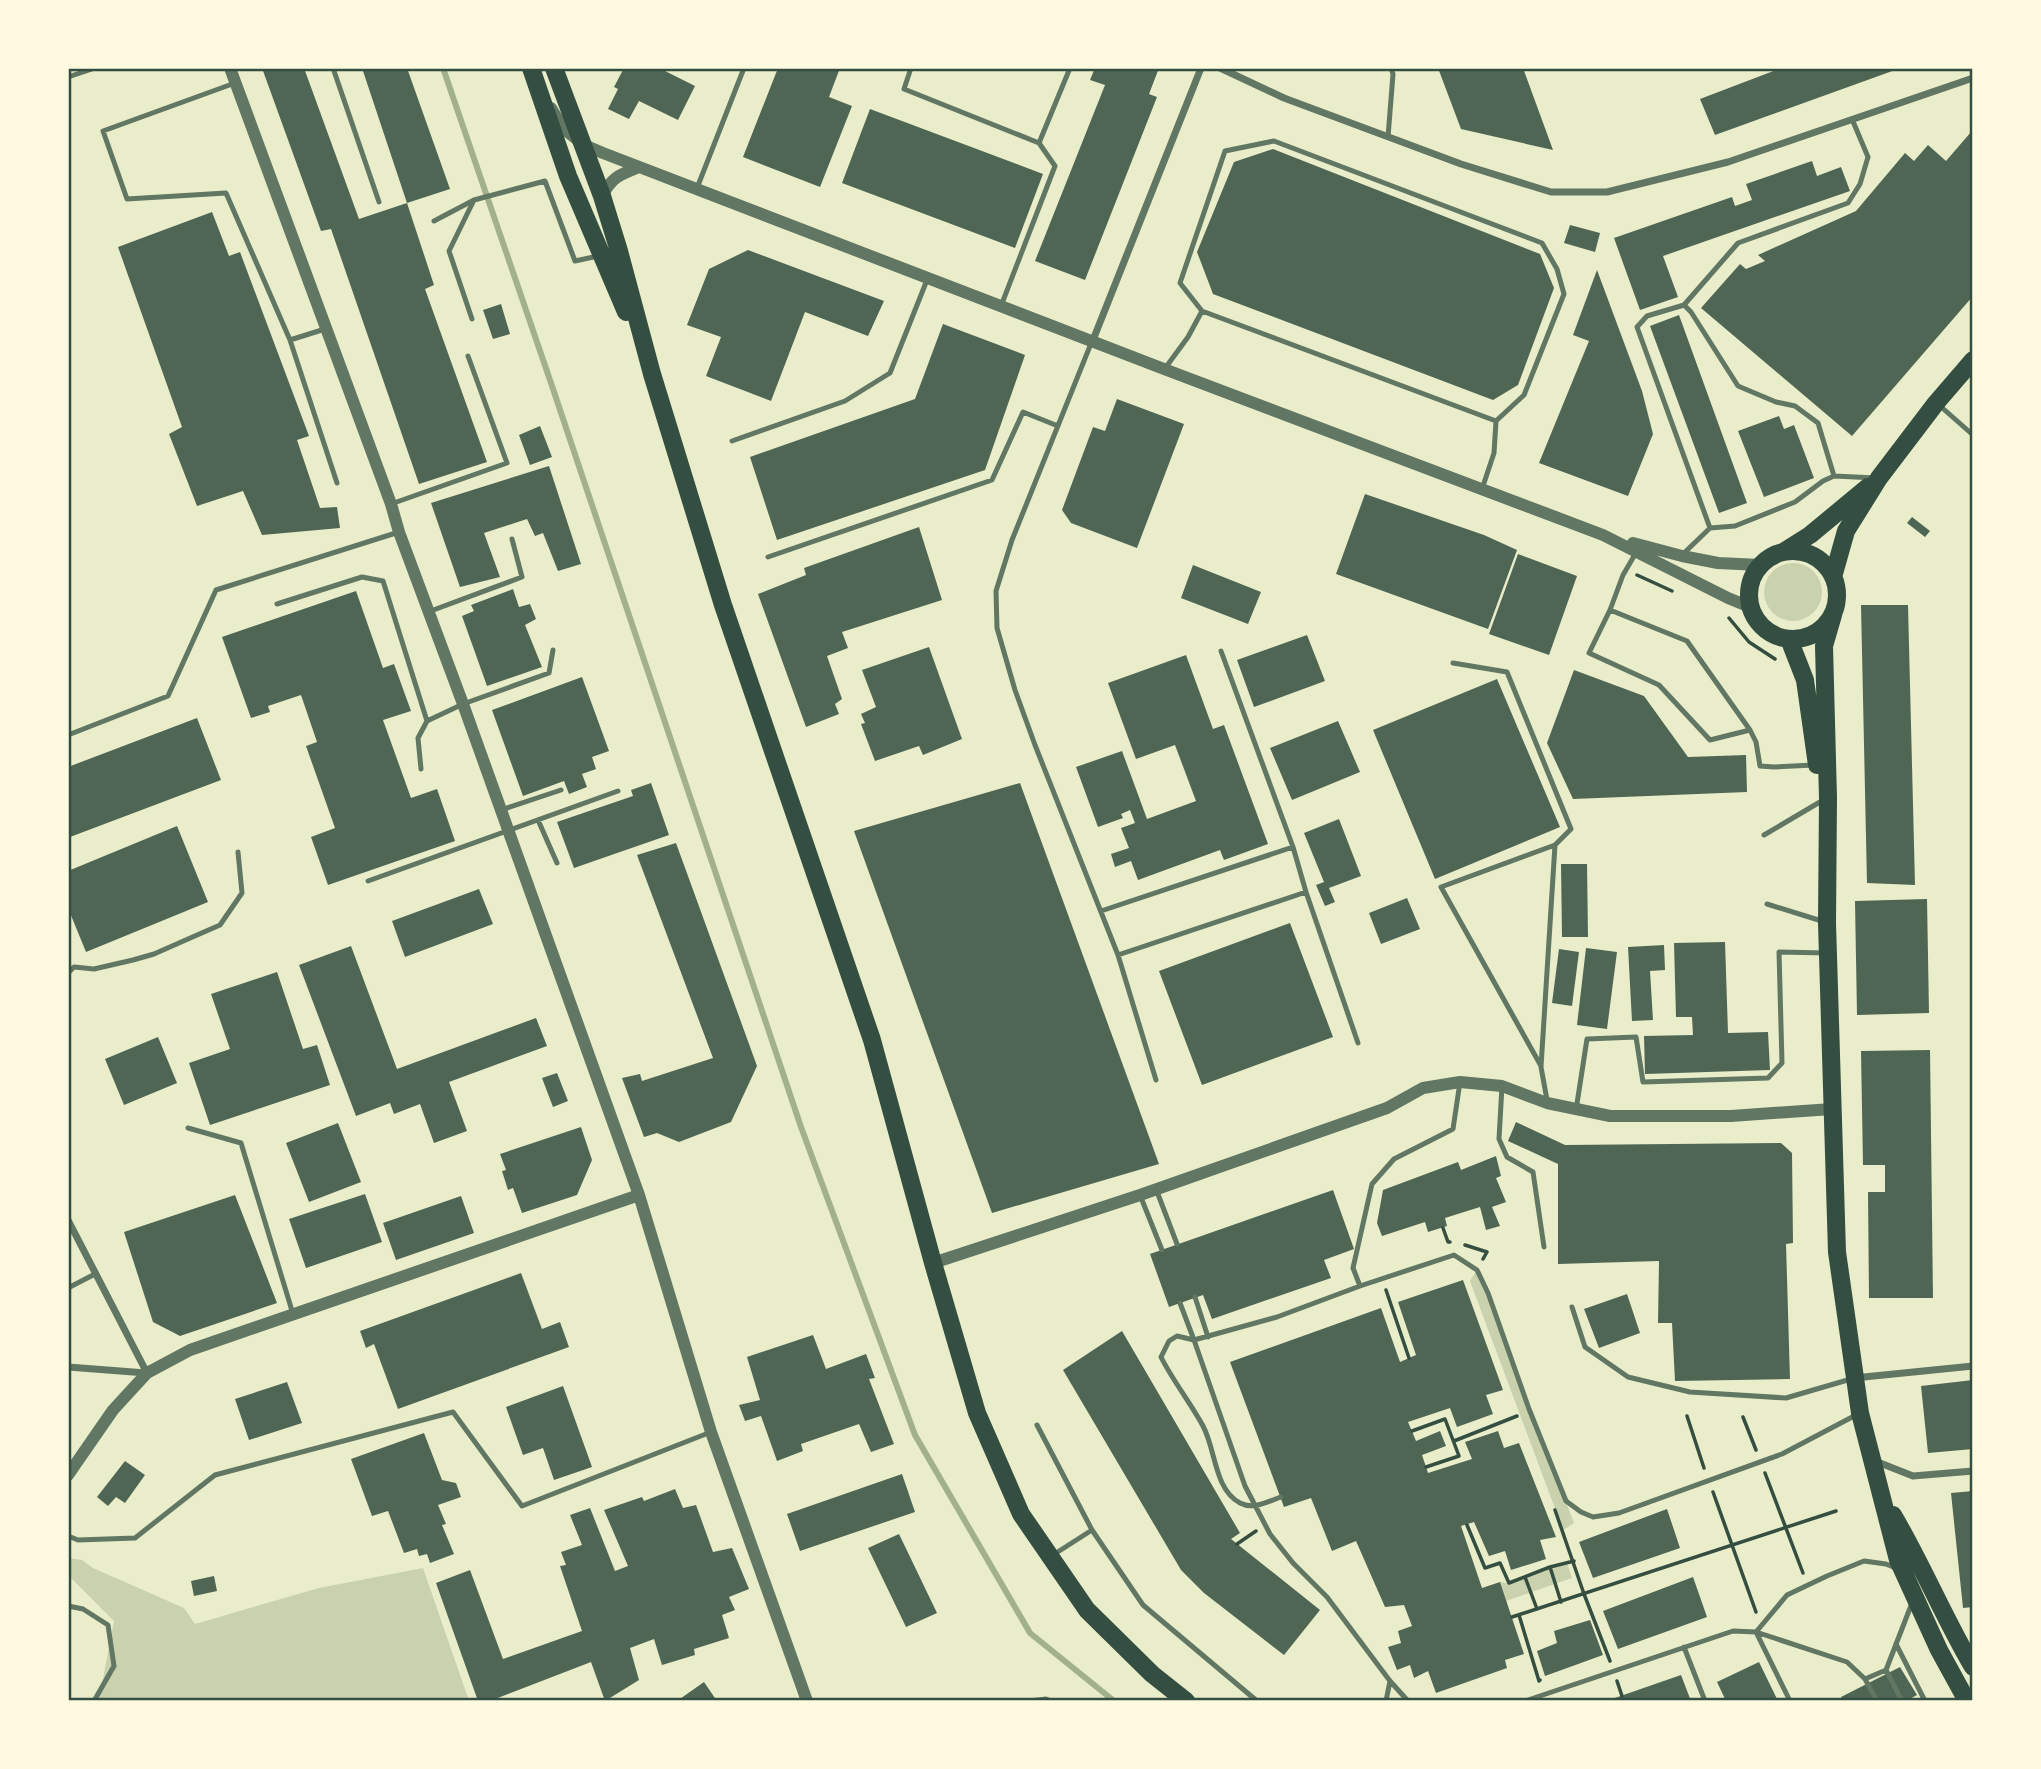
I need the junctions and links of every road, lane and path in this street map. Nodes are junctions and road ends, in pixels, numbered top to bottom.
1 (95, 68) edge
2 (230, 68) edge
3 (333, 68) edge
4 (554, 68) edge
5 (744, 68) edge
6 (911, 68) edge
7 (1070, 68) edge
8 (1201, 68) edge
9 (1220, 68) edge
10 (1391, 68) edge
11 (532, 72) edge
12 (68, 77) edge
13 (1973, 78) edge
14 (235, 83) junction
15 (1852, 119) junction
16 (1388, 136) junction
17 (1039, 143) junction
18 (584, 145) junction
19 (639, 167) junction
20 (697, 188) junction
21 (602, 196) junction
22 (474, 200) junction
23 (379, 202) dead end
24 (434, 221) dead end
25 (601, 255) junction
26 (929, 277) junction
27 (1684, 304) junction
28 (1002, 306) junction
29 (1202, 311) junction
30 (472, 319) dead end
31 (327, 328) junction
32 (290, 340) junction
33 (1093, 340) junction
34 (468, 356) dead end
35 (1973, 360) edge
36 (1164, 369) junction
37 (652, 374) junction
38 (1936, 403) junction
39 (1496, 421) junction
40 (1058, 426) junction
41 (1973, 435) edge
42 (732, 441) dead end
43 (1834, 476) junction
44 (1879, 478) junction
45 (337, 483) dead end
46 (1482, 489) junction
47 (391, 504) junction
48 (1710, 528) junction
49 (399, 532) junction
50 (1603, 535) junction
51 (512, 539) dead end
52 (1637, 551) junction
53 (1783, 552) junction
54 (1682, 556) junction
55 (768, 557) dead end
56 (1760, 565) junction
57 (1626, 570) junction
58 (1833, 577) junction
59 (1675, 592) dead end
60 (277, 604) dead end
61 (1750, 607) junction
62 (1611, 610) junction
63 (428, 612) junction
64 (1724, 614) dead end
65 (1833, 615) junction
66 (1789, 639) junction
67 (553, 650) dead end
68 (1221, 651) dead end
69 (1453, 663) dead end
70 (1783, 667) dead end
71 (463, 704) junction
72 (427, 721) junction
73 (1750, 730) junction
74 (68, 735) edge
75 (1817, 765) junction
76 (421, 769) dead end
77 (561, 790) dead end
78 (618, 791) dead end
79 (1828, 798) junction
80 (501, 810) junction
81 (538, 820) junction
82 (508, 831) junction
83 (1764, 835) dead end
84 (1555, 845) junction
85 (1293, 847) junction
86 (237, 852) dead end
87 (557, 863) dead end
88 (368, 881) dead end
89 (1306, 892) junction
90 (1768, 904) dead end
91 (1101, 911) junction
92 (1828, 923) junction
93 (1828, 953) junction
94 (1118, 955) junction
95 (68, 973) edge
96 (1358, 1043) dead end
97 (1541, 1067) junction
98 (1156, 1080) dead end
99 (1460, 1082) junction
100 (1502, 1086) junction
101 (1547, 1103) junction
102 (1832, 1109) junction
103 (1576, 1110) junction
104 (188, 1128) dead end
105 (1156, 1189) junction
106 (639, 1195) junction
107 (1140, 1195) junction
108 (68, 1220) edge
109 (1177, 1244) dead end
110 (1545, 1247) dead end
111 (1162, 1250) dead end
112 (933, 1263) junction
113 (95, 1274) junction
114 (1382, 1279) junction
115 (1360, 1286) junction
116 (68, 1288) edge
117 (1195, 1297) dead end
118 (1180, 1303) dead end
119 (1572, 1307) dead end
120 (293, 1314) junction
121 (1208, 1337) junction
122 (1194, 1340) junction
123 (1409, 1358) dead end
124 (1973, 1366) edge
125 (68, 1367) edge
126 (147, 1373) junction
127 (1854, 1378) junction
128 (1860, 1413) junction
129 (1520, 1415) dead end
130 (1687, 1416) dead end
131 (1743, 1417) dead end
132 (1037, 1425) dead end
133 (1412, 1431) dead end
134 (711, 1432) junction
135 (1454, 1441) junction
136 (1871, 1459) junction
137 (1761, 1462) junction
138 (1426, 1466) dead end
139 (1973, 1471) edge
140 (68, 1475) edge
141 (1709, 1481) junction
142 (1281, 1497) dead end
143 (1882, 1497) junction
144 (1836, 1511) dead end
145 (1467, 1524) dead end
146 (1786, 1528) junction
147 (1092, 1530) junction
148 (68, 1535) edge
149 (1732, 1546) junction
150 (1051, 1557) junction
151 (1574, 1561) dead end
152 (1550, 1567) junction
153 (1903, 1571) junction
154 (1803, 1573) dead end
155 (1525, 1577) junction
156 (1915, 1597) junction
157 (1561, 1602) junction
158 (68, 1606) edge
159 (1537, 1609) junction
160 (1756, 1612) dead end
161 (1519, 1615) junction
162 (1512, 1617) dead end
163 (1756, 1632) junction
164 (1896, 1644) junction
165 (1684, 1647) junction
166 (1973, 1667) edge
167 (1886, 1670) junction
168 (1551, 1677) dead end
169 (1865, 1679) junction
170 (1390, 1681) junction
171 (94, 1701) edge
172 (807, 1701) edge
173 (1030, 1701) edge
174 (1051, 1701) edge
175 (1186, 1701) edge
176 (1257, 1701) edge
177 (1386, 1701) edge
178 (1408, 1701) edge
179 (1525, 1701) edge
180 (1705, 1701) edge
181 (1790, 1701) edge
182 (1877, 1701) edge
183 (1902, 1701) edge
184 (1925, 1701) edge
185 (1967, 1701) edge

1 - 12 lane
2 - 14 street
3 - 23 lane
4 - 18 main road
5 - 20 lane
6 - 17 lane
7 - 17 lane
8 - 33 street
9 - 16 street
10 - 16 lane
11 - 18 street
11 - 25 main road
13 - 15 street
14 - 31 street
14 - 32 lane
15 - 16 street
15 - 27 lane
17 - 28 lane
18 - 19 street
18 - 21 main road
19 - 20 street
19 - 21 street
20 - 26 street
21 - 37 main road
22 - 24 lane
22 - 25 lane
22 - 30 lane
25 - 37 main road
26 - 28 street
26 - 42 lane
27 - 43 lane
27 - 48 lane
28 - 33 street
29 - 36 lane
29 - 39 lane
29 - 39 lane
31 - 32 lane
31 - 47 street
32 - 45 lane
33 - 36 street
33 - 40 lane
34 - 47 lane
35 - 38 main road
36 - 46 street
37 - 112 main road
38 - 41 lane
38 - 44 main road
39 - 46 lane
40 - 55 lane
40 - 91 lane
43 - 44 lane
43 - 48 lane
44 - 53 main road
44 - 58 main road
46 - 50 street
47 - 49 street
48 - 54 lane
49 - 63 street
49 - 74 lane
50 - 52 street
50 - 54 street
51 - 63 lane
52 - 57 lane
52 - 61 street
53 - 56 main road
53 - 58 main road
54 - 56 street
56 - 61 main road
57 - 59 path
57 - 62 lane
58 - 65 main road
60 - 72 lane
61 - 66 main road
62 - 73 lane
62 - 73 lane
63 - 71 street
64 - 70 path
65 - 66 main road
65 - 79 main road
66 - 75 main road
67 - 71 lane
68 - 85 lane
69 - 84 lane
71 - 72 lane
71 - 80 street
72 - 76 lane
73 - 75 lane
75 - 79 main road
77 - 80 lane
78 - 81 lane
79 - 83 lane
79 - 92 main road
80 - 82 street
81 - 82 lane
81 - 87 lane
82 - 88 lane
82 - 106 street
84 - 97 lane
84 - 97 lane
85 - 89 lane
85 - 91 lane
86 - 95 lane
89 - 94 lane
89 - 96 lane
90 - 92 lane
91 - 94 lane
92 - 93 main road
93 - 102 main road
93 - 103 lane
94 - 98 lane
97 - 101 lane
99 - 100 street
99 - 105 street
99 - 115 lane
100 - 101 street
100 - 110 lane
101 - 103 street
102 - 103 street
102 - 127 main road
104 - 120 lane
105 - 107 street
105 - 109 lane
106 - 120 street
106 - 134 street
107 - 111 lane
107 - 112 street
108 - 113 street
112 - 150 main road
113 - 116 lane
113 - 126 street
114 - 115 lane
114 - 123 path
114 - 141 lane
115 - 121 lane
117 - 121 lane
118 - 122 lane
119 - 127 lane
120 - 126 street
121 - 122 lane
122 - 142 lane
122 - 170 lane
124 - 127 street
125 - 126 street
126 - 140 street
127 - 128 main road
128 - 136 main road
128 - 137 lane
129 - 135 path
130 - 141 path
131 - 137 path
132 - 147 lane
133 - 135 path
134 - 148 lane
134 - 172 street
135 - 138 path
136 - 139 street
136 - 143 main road
137 - 141 lane
137 - 146 path
141 - 149 path
143 - 153 main road
143 - 166 main road
144 - 146 path
145 - 155 path
146 - 149 path
146 - 154 path
147 - 150 lane
147 - 176 lane
149 - 157 path
149 - 160 path
150 - 175 main road
151 - 152 path
152 - 155 path
152 - 157 path
153 - 156 main road
153 - 163 lane
155 - 159 path
156 - 164 lane
156 - 185 main road
157 - 159 path
158 - 171 lane
159 - 161 path
161 - 162 path
161 - 168 path
163 - 165 lane
163 - 169 lane
163 - 181 lane
164 - 167 lane
164 - 184 lane
165 - 179 lane
165 - 180 lane
167 - 169 lane
167 - 183 lane
169 - 182 lane
170 - 177 lane
170 - 178 lane
173 - 174 lane

